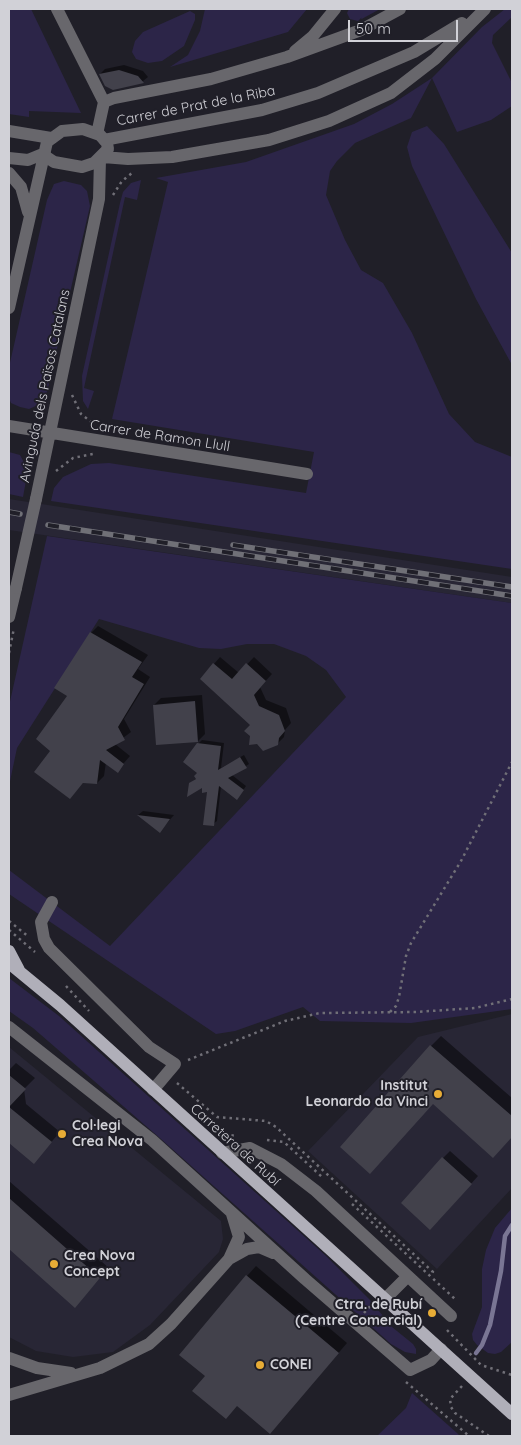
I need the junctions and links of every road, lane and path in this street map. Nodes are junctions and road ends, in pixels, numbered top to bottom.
1 (57, 9) edge
2 (335, 9) edge
3 (400, 9) edge
4 (483, 9) edge
5 (287, 57) junction
6 (104, 102) junction
7 (9, 131) edge
8 (100, 137) junction
9 (50, 138) junction
10 (45, 154) junction
11 (9, 158) edge
12 (101, 158) junction
13 (140, 171) dead end
14 (9, 173) edge
15 (110, 204) dead end
16 (29, 217) junction
17 (9, 308) edge
18 (71, 389) dead end
19 (9, 426) edge
20 (98, 427) dead end
21 (51, 433) junction
22 (95, 454) dead end
23 (307, 474) dead end
24 (52, 476) dead end
25 (9, 617) edge
26 (512, 762) edge
27 (52, 902) dead end
28 (9, 921) edge
29 (32, 940) dead end
30 (9, 951) edge
31 (14, 967) edge
32 (512, 999) edge
33 (390, 1012) junction
34 (9, 1027) edge
35 (171, 1069) junction
36 (153, 1090) junction
37 (222, 1153) junction
38 (231, 1212) junction
39 (280, 1256) junction
40 (230, 1259) junction
41 (408, 1276) junction
42 (419, 1286) junction
43 (381, 1305) junction
44 (364, 1313) dead end
45 (451, 1316) dead end
46 (450, 1332) dead end
47 (441, 1349) junction
48 (9, 1358) edge
49 (84, 1373) junction
50 (512, 1375) edge
51 (470, 1377) junction
52 (416, 1381) dead end
53 (9, 1394) edge
54 (512, 1414) edge
55 (469, 1436) edge
56 (489, 1436) edge

1 - 6 street
2 - 5 street
3 - 5 street
4 - 8 street, Carrer de Prat de la Riba
4 - 12 street, Carrer de Prat de la Riba
5 - 6 street
6 - 8 street
7 - 9 street
8 - 9 street
8 - 12 street
9 - 10 street
10 - 11 street
10 - 12 street
10 - 16 street
12 - 21 street, Avinguda dels Països Catalans
13 - 15 path
14 - 16 street
16 - 17 street
18 - 20 path
19 - 21 street, Carrer de Ramon Llull
21 - 23 street, Carrer de Ramon Llull
21 - 25 street, Avinguda dels Països Catalans, bridge
22 - 24 path
26 - 33 path
27 - 35 street
28 - 29 path
30 - 31 main road
31 - 36 main road, Carretera de Rubí
32 - 33 path
33 - 35 path
34 - 38 street
35 - 36 street
35 - 42 path
36 - 37 main road, Carretera de Rubí
37 - 41 street
37 - 43 main road, Carretera de Rubí
38 - 39 street
38 - 40 street
39 - 40 street
39 - 47 street
40 - 49 street
41 - 42 street
41 - 43 street
42 - 45 street
43 - 44 path
43 - 47 main road, Carretera de Rubí
46 - 50 path
47 - 51 main road, Carretera de Rubí
48 - 49 street
49 - 53 street
51 - 54 main road, Carretera de Rubí
51 - 56 path
52 - 55 path

